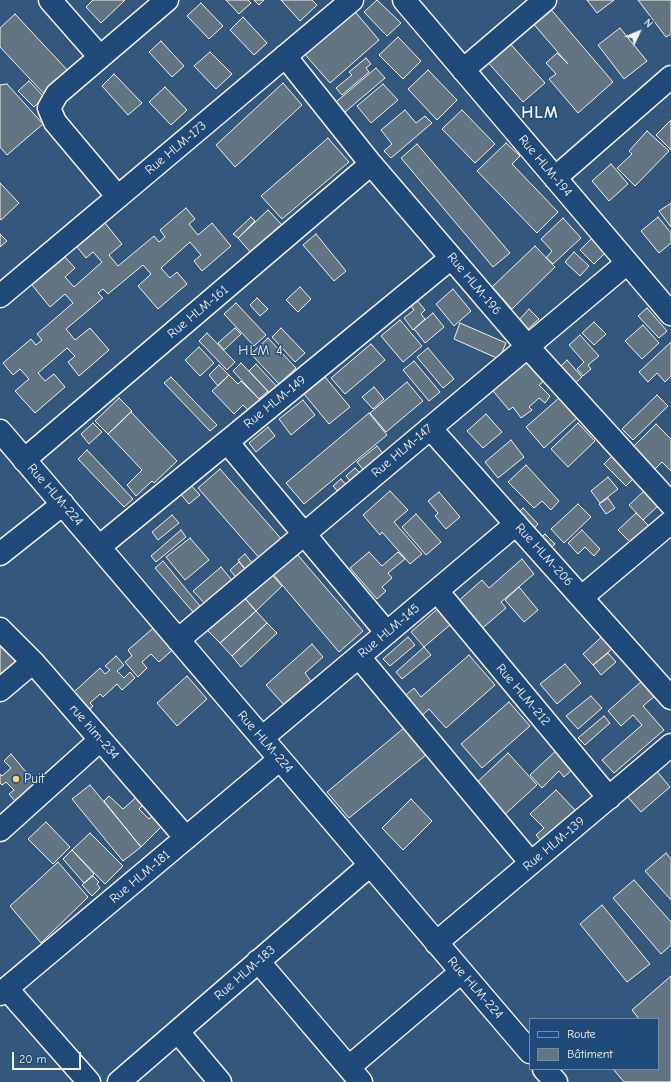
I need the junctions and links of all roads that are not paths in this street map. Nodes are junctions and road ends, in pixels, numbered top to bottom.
1 (50, 0) edge
2 (167, 0) edge
3 (352, 0) edge
4 (404, 0) edge
5 (545, 0) edge
6 (285, 56) junction
7 (100, 57) junction
8 (463, 70) junction
9 (671, 77) edge
10 (371, 164) junction
11 (555, 178) junction
12 (118, 197) junction
13 (451, 258) junction
14 (627, 263) junction
15 (0, 296) edge
16 (667, 301) edge
17 (527, 346) junction
18 (430, 428) junction
19 (0, 431) edge
20 (227, 442) junction
21 (24, 460) junction
22 (63, 504) junction
23 (671, 504) edge
24 (671, 522) edge
25 (516, 524) junction
26 (304, 535) junction
27 (99, 547) junction
28 (0, 554) edge
29 (437, 591) junction
30 (582, 597) junction
31 (0, 629) edge
32 (387, 633) junction
33 (178, 640) junction
34 (359, 657) junction
35 (33, 662) junction
36 (667, 684) edge
37 (0, 690) edge
38 (262, 738) junction
39 (100, 740) junction
40 (671, 745) edge
41 (280, 759) junction
42 (609, 798) junction
43 (0, 830) edge
44 (186, 838) junction
45 (531, 863) junction
46 (370, 865) junction
47 (436, 943) junction
48 (258, 961) junction
49 (461, 972) junction
50 (3, 992) edge
51 (178, 1032) junction
52 (529, 1051) edge
53 (545, 1070) edge
54 (355, 1075) edge
55 (89, 1082) edge
56 (119, 1082) edge
57 (220, 1082) edge
58 (556, 1082) edge

1 - 7 street
2 - 7 street
3 - 6 street, Rue HLM-173
4 - 8 street, Rue HLM-194
5 - 8 street
6 - 10 street, Rue HLM-196
6 - 12 street, Rue HLM-173
7 - 12 street
8 - 11 street, Rue HLM-194
9 - 11 street
10 - 13 street, Rue HLM-196
10 - 21 street, Rue HLM-161
11 - 14 street, Rue HLM-194
12 - 15 street, Rue HLM-173
13 - 17 street, Rue HLM-196
13 - 20 street, Rue HLM-149
14 - 16 street, Rue HLM-194
14 - 17 street, Rue HLM-147
17 - 18 street, Rue HLM-147
17 - 23 street, Rue HLM-196
18 - 25 street, Rue HLM-206
18 - 26 street, Rue HLM-147
19 - 21 street, Rue HLM-224
20 - 26 street
20 - 27 street, Rue HLM-149
21 - 22 street, Rue HLM-224
22 - 27 street, Rue HLM-224
22 - 28 street
24 - 30 street
25 - 29 street, Rue HLM-145
25 - 30 street, Rue HLM-206
26 - 32 street
26 - 33 street, Rue HLM-147
27 - 33 street, Rue HLM-224
29 - 32 street, Rue HLM-145
29 - 42 street, Rue HLM-212
30 - 36 street, Rue HLM-206
31 - 35 street, rue hlm-234
32 - 34 street, Rue HLM-145
33 - 38 street, Rue HLM-224
34 - 38 street, Rue HLM-145
34 - 45 street
35 - 37 street
35 - 39 street, rue hlm-234
38 - 41 street, Rue HLM-224
39 - 43 street
39 - 44 street, rue hlm-234
40 - 42 street, Rue HLM-139
41 - 44 street, Rue HLM-181
41 - 46 street, Rue HLM-224
42 - 45 street, Rue HLM-139
44 - 50 street, Rue HLM-181
45 - 47 street, Rue HLM-139
46 - 47 street, Rue HLM-224
46 - 48 street, Rue HLM-183
47 - 49 street, Rue HLM-224
48 - 51 street, Rue HLM-183
48 - 54 street
49 - 52 street, Rue HLM-224
49 - 54 street
50 - 55 street
51 - 56 street, Rue HLM-183
51 - 57 street
53 - 58 street

